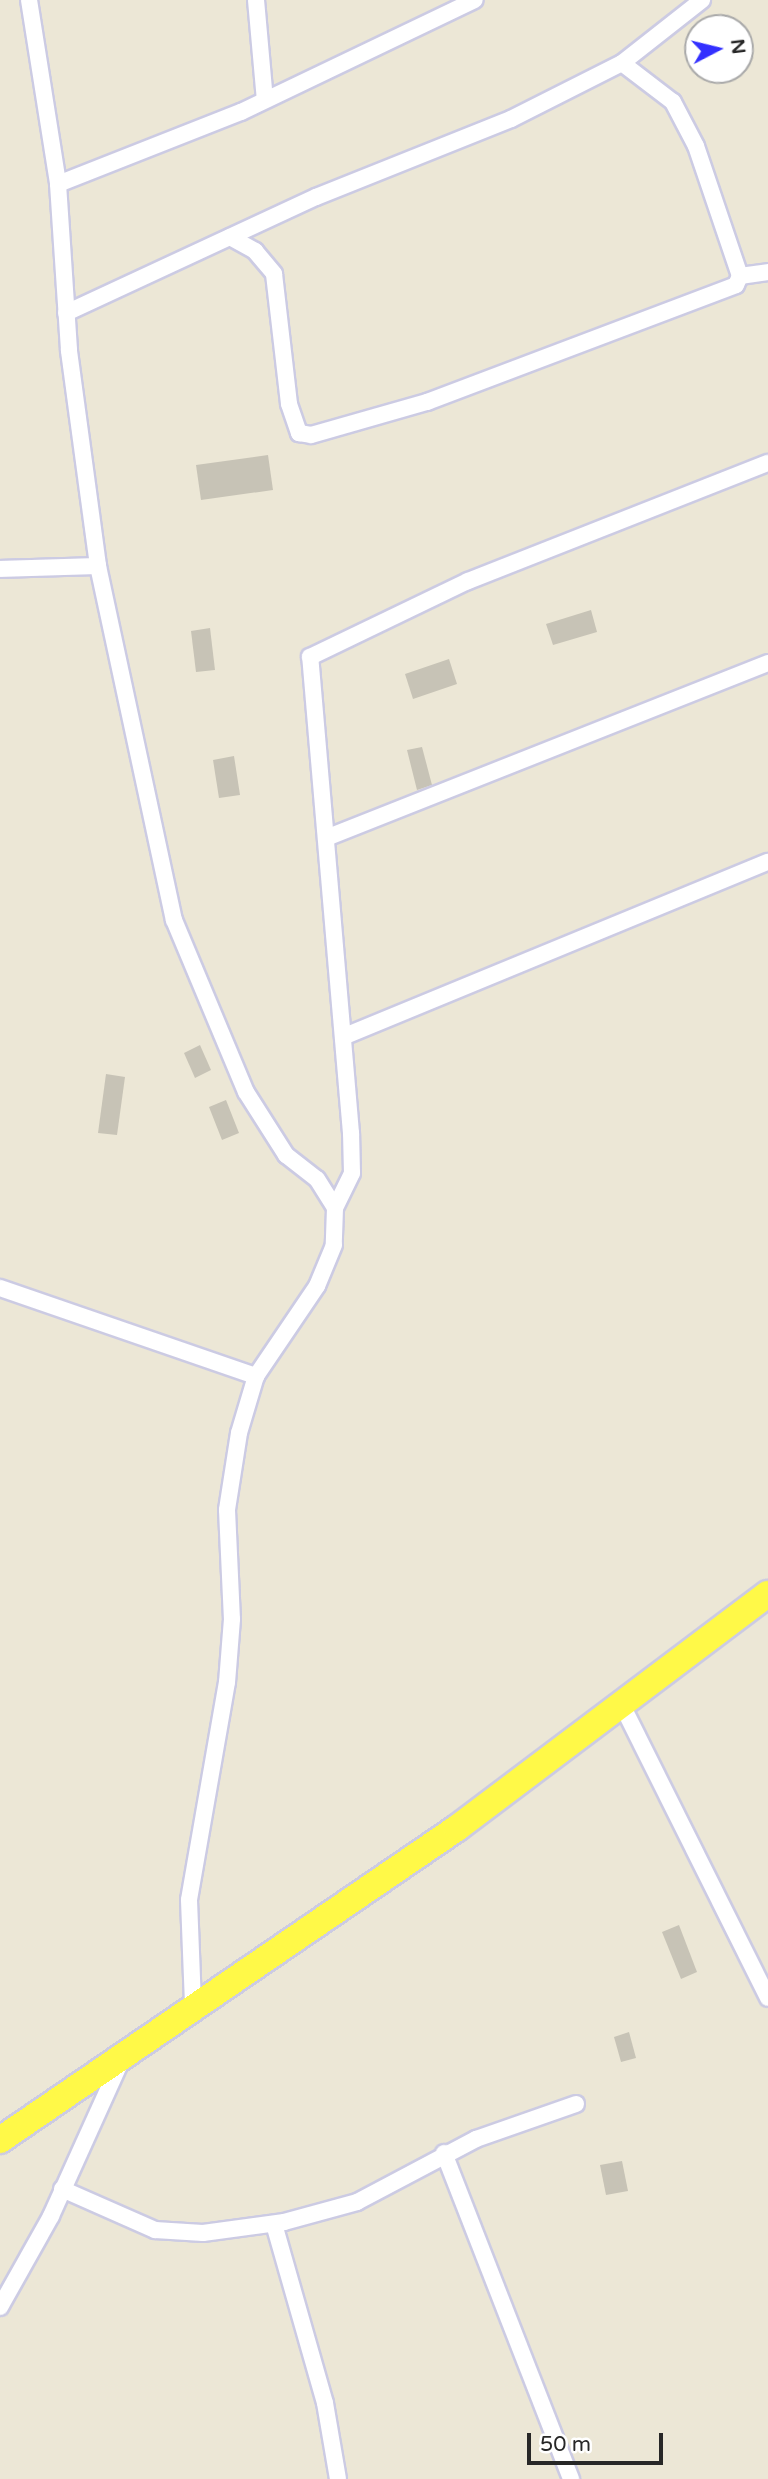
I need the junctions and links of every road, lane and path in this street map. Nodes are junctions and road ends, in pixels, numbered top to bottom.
1 (29, 0) edge
2 (256, 0) edge
3 (475, 0) edge
4 (702, 0) edge
5 (622, 63) junction
6 (265, 100) junction
7 (58, 184) junction
8 (230, 237) junction
9 (768, 272) edge
10 (740, 276) junction
11 (65, 313) junction
12 (768, 463) edge
13 (98, 566) junction
14 (0, 569) edge
15 (768, 663) edge
16 (326, 838) junction
17 (768, 862) edge
18 (345, 1036) junction
19 (335, 1208) junction
20 (0, 1288) edge
21 (256, 1376) junction
22 (768, 1594) edge
23 (623, 1707) junction
24 (768, 1998) edge
25 (193, 2006) junction
26 (120, 2063) junction
27 (576, 2104) dead end
28 (0, 2140) edge
29 (444, 2153) junction
30 (62, 2189) junction
31 (274, 2224) junction
32 (0, 2307) edge
33 (338, 2479) edge
34 (571, 2479) edge

1 - 7 street
2 - 6 street
3 - 6 street
4 - 5 street
5 - 8 street
5 - 10 street
6 - 7 street
7 - 11 street
8 - 10 street
8 - 11 street
9 - 10 street
11 - 13 street
12 - 16 street
13 - 14 street
13 - 19 street
15 - 16 street
16 - 18 street
17 - 18 street
18 - 19 street
19 - 21 street
20 - 21 street
21 - 25 street
22 - 23 main road
23 - 24 street
23 - 25 main road
25 - 26 main road
26 - 28 main road
26 - 30 street
27 - 29 street
29 - 31 street
29 - 34 street
30 - 31 street
30 - 32 street
31 - 33 street

